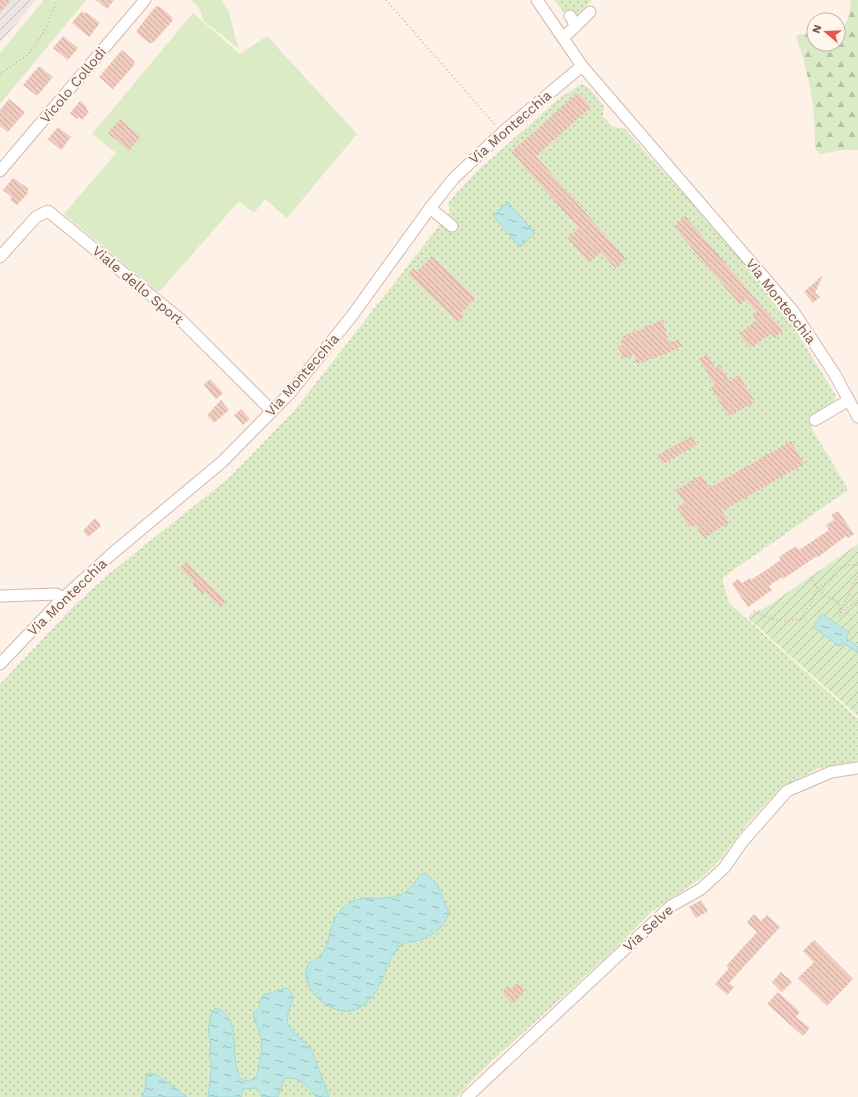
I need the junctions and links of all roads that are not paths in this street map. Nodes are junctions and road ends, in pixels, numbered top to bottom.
1 (146, 0) edge
2 (537, 0) edge
3 (590, 12) dead end
4 (570, 16) dead end
5 (576, 26) junction
6 (563, 38) junction
7 (582, 66) junction
8 (0, 171) edge
9 (430, 208) junction
10 (452, 226) dead end
11 (0, 257) edge
12 (849, 400) junction
13 (272, 411) junction
14 (858, 417) edge
15 (815, 420) dead end
16 (0, 596) edge
17 (63, 598) junction
18 (0, 664) edge
19 (858, 768) edge
20 (467, 1097) edge

1 - 8 street, Vicolo Collodi
2 - 6 street, Via Montecchia
3 - 5 street
4 - 5 street
5 - 6 street
6 - 7 street, Via Montecchia
7 - 9 street, Via Montecchia
7 - 12 street, Via Montecchia
9 - 10 street
9 - 13 street, Via Montecchia
11 - 13 street, Viale dello Sport
12 - 14 street, Via Montecchia
12 - 15 street
13 - 17 street, Via Montecchia
16 - 17 street
17 - 18 street, Via Montecchia
19 - 20 street, Via Selve

